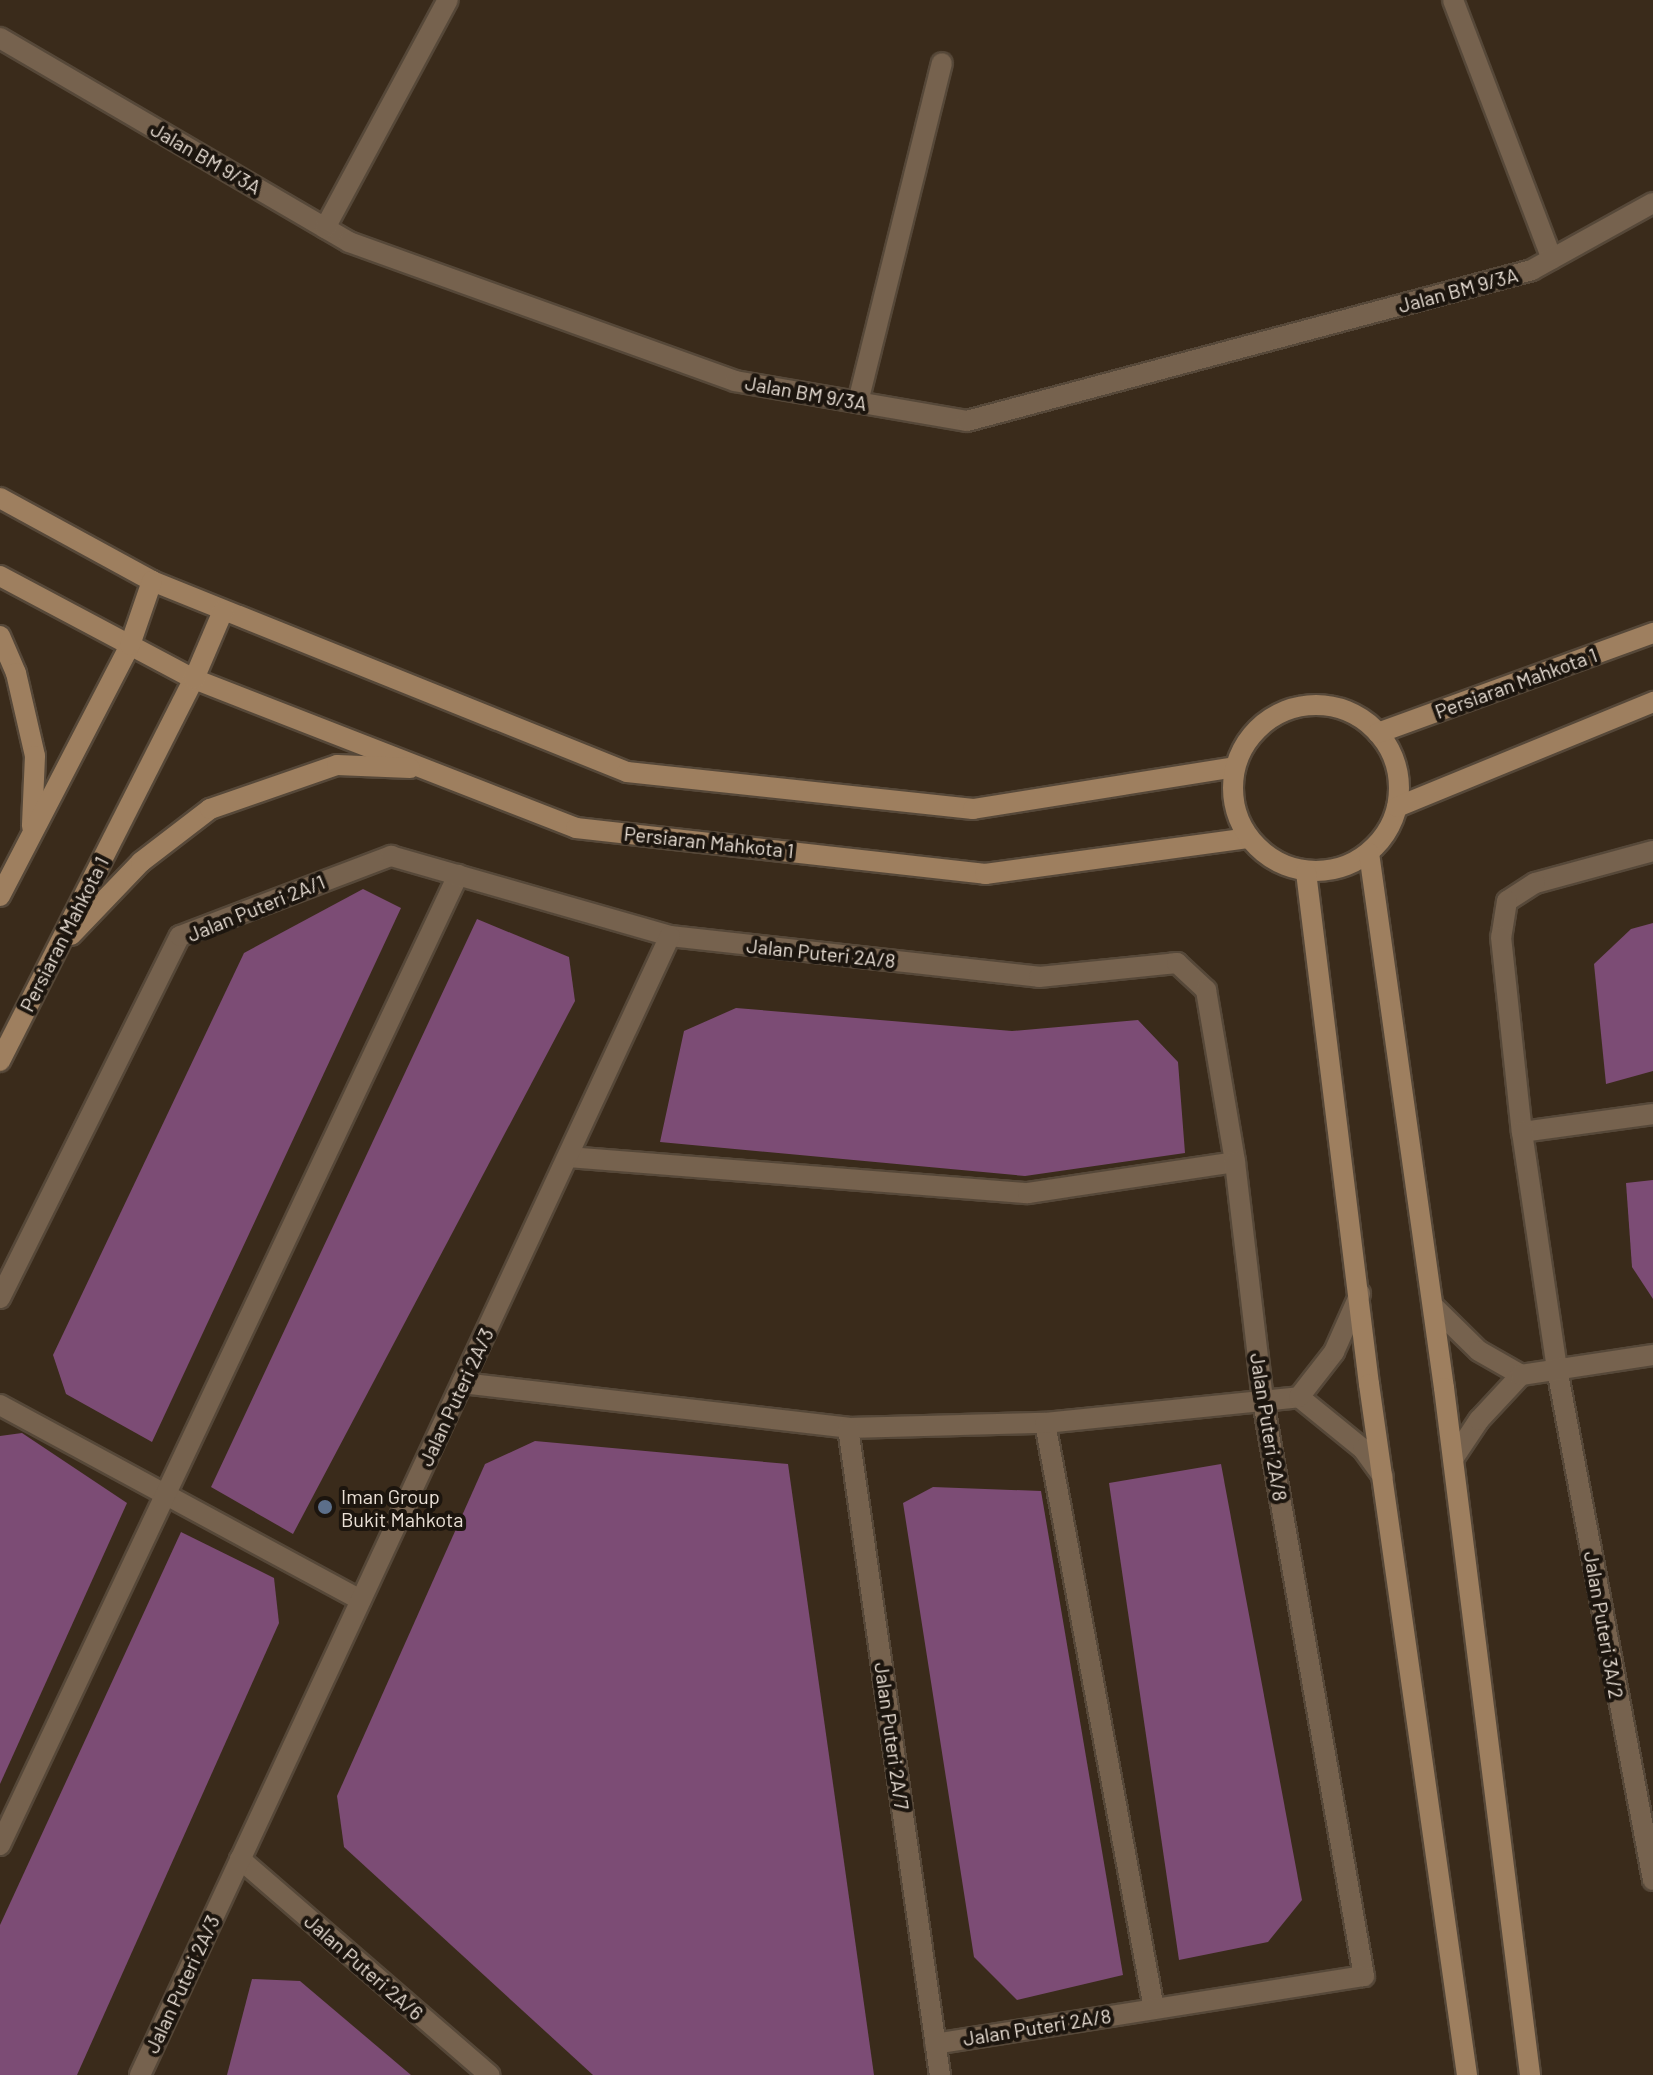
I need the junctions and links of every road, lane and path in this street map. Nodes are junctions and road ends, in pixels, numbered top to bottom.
1 (448, 0) edge
2 (1453, 0) edge
3 (0, 38) edge
4 (942, 63) dead end
5 (1653, 203) edge
6 (325, 228) junction
7 (1552, 259) junction
8 (858, 402) junction
9 (0, 498) edge
10 (0, 576) edge
11 (152, 581) junction
12 (223, 611) junction
13 (1653, 633) edge
14 (0, 636) edge
15 (130, 645) junction
16 (194, 679) junction
17 (1653, 702) edge
18 (1378, 733) junction
19 (1235, 767) junction
20 (426, 768) junction
21 (1397, 807) junction
22 (32, 834) junction
23 (1248, 838) junction
24 (1653, 851) edge
25 (1369, 853) junction
26 (1306, 872) junction
27 (458, 875) junction
28 (0, 896) edge
29 (670, 936) junction
30 (56, 951) junction
31 (0, 1061) edge
32 (1649, 1114) edge
33 (1522, 1132) junction
34 (568, 1157) junction
35 (1235, 1162) junction
36 (1360, 1294) junction
37 (0, 1298) edge
38 (1433, 1306) junction
39 (1653, 1355) edge
40 (1557, 1369) junction
41 (1521, 1375) junction
42 (462, 1383) junction
43 (1299, 1397) junction
44 (1263, 1401) junction
45 (0, 1405) edge
46 (1045, 1423) junction
47 (848, 1428) junction
48 (1453, 1459) junction
49 (1383, 1477) junction
50 (168, 1493) junction
51 (361, 1600) junction
52 (0, 1845) edge
53 (240, 1859) junction
54 (1653, 1880) edge
55 (1154, 2009) junction
56 (935, 2044) junction
57 (144, 2073) edge
58 (489, 2075) edge
59 (940, 2075) edge
60 (1467, 2075) edge
61 (1530, 2075) edge

1 - 6 street
2 - 7 street
3 - 6 street, Jalan BM 9/3A
4 - 8 street
5 - 7 street, Jalan BM 9/3A
6 - 8 street, Jalan BM 9/3A
7 - 8 street, Jalan BM 9/3A
9 - 11 main road
10 - 15 main road, Persiaran Mahkota 1
11 - 12 main road
11 - 15 main road
12 - 16 main road, Persiaran Mahkota 1
12 - 19 main road
13 - 18 main road, Persiaran Mahkota 1
14 - 22 main road
15 - 16 main road, Persiaran Mahkota 1
15 - 22 main road
16 - 20 main road, Persiaran Mahkota 1
16 - 30 main road, Persiaran Mahkota 1
17 - 21 main road
18 - 19 main road
18 - 21 main road
19 - 23 main road
20 - 23 main road, Persiaran Mahkota 1
20 - 30 main road
21 - 25 main road
22 - 28 main road
23 - 26 main road
24 - 33 street, Jalan Puteri 3A/2
25 - 26 main road
25 - 38 main road
26 - 36 main road
27 - 29 street, Jalan Puteri 2A/1
27 - 37 street, Jalan Puteri 2A/1
27 - 50 street
29 - 34 street, Jalan Puteri 2A/3
29 - 35 street, Jalan Puteri 2A/8
30 - 31 main road, Persiaran Mahkota 1
32 - 33 street
33 - 40 street, Jalan Puteri 3A/2
34 - 35 street
34 - 42 street, Jalan Puteri 2A/3
35 - 44 street, Jalan Puteri 2A/8
36 - 43 street
36 - 49 main road
38 - 41 street
38 - 48 main road
39 - 40 street
40 - 41 street
40 - 54 street, Jalan Puteri 3A/2
41 - 48 street
42 - 47 street
42 - 51 street, Jalan Puteri 2A/3
43 - 44 street
43 - 49 street
44 - 46 street
44 - 55 street, Jalan Puteri 2A/8
45 - 50 street
46 - 47 street
46 - 55 street
47 - 56 street, Jalan Puteri 2A/7
48 - 61 main road
49 - 60 main road
50 - 51 street
50 - 52 street
51 - 53 street, Jalan Puteri 2A/3
53 - 57 street, Jalan Puteri 2A/3
53 - 58 street, Jalan Puteri 2A/6
55 - 56 street, Jalan Puteri 2A/8
56 - 59 street, Jalan Puteri 2A/7

